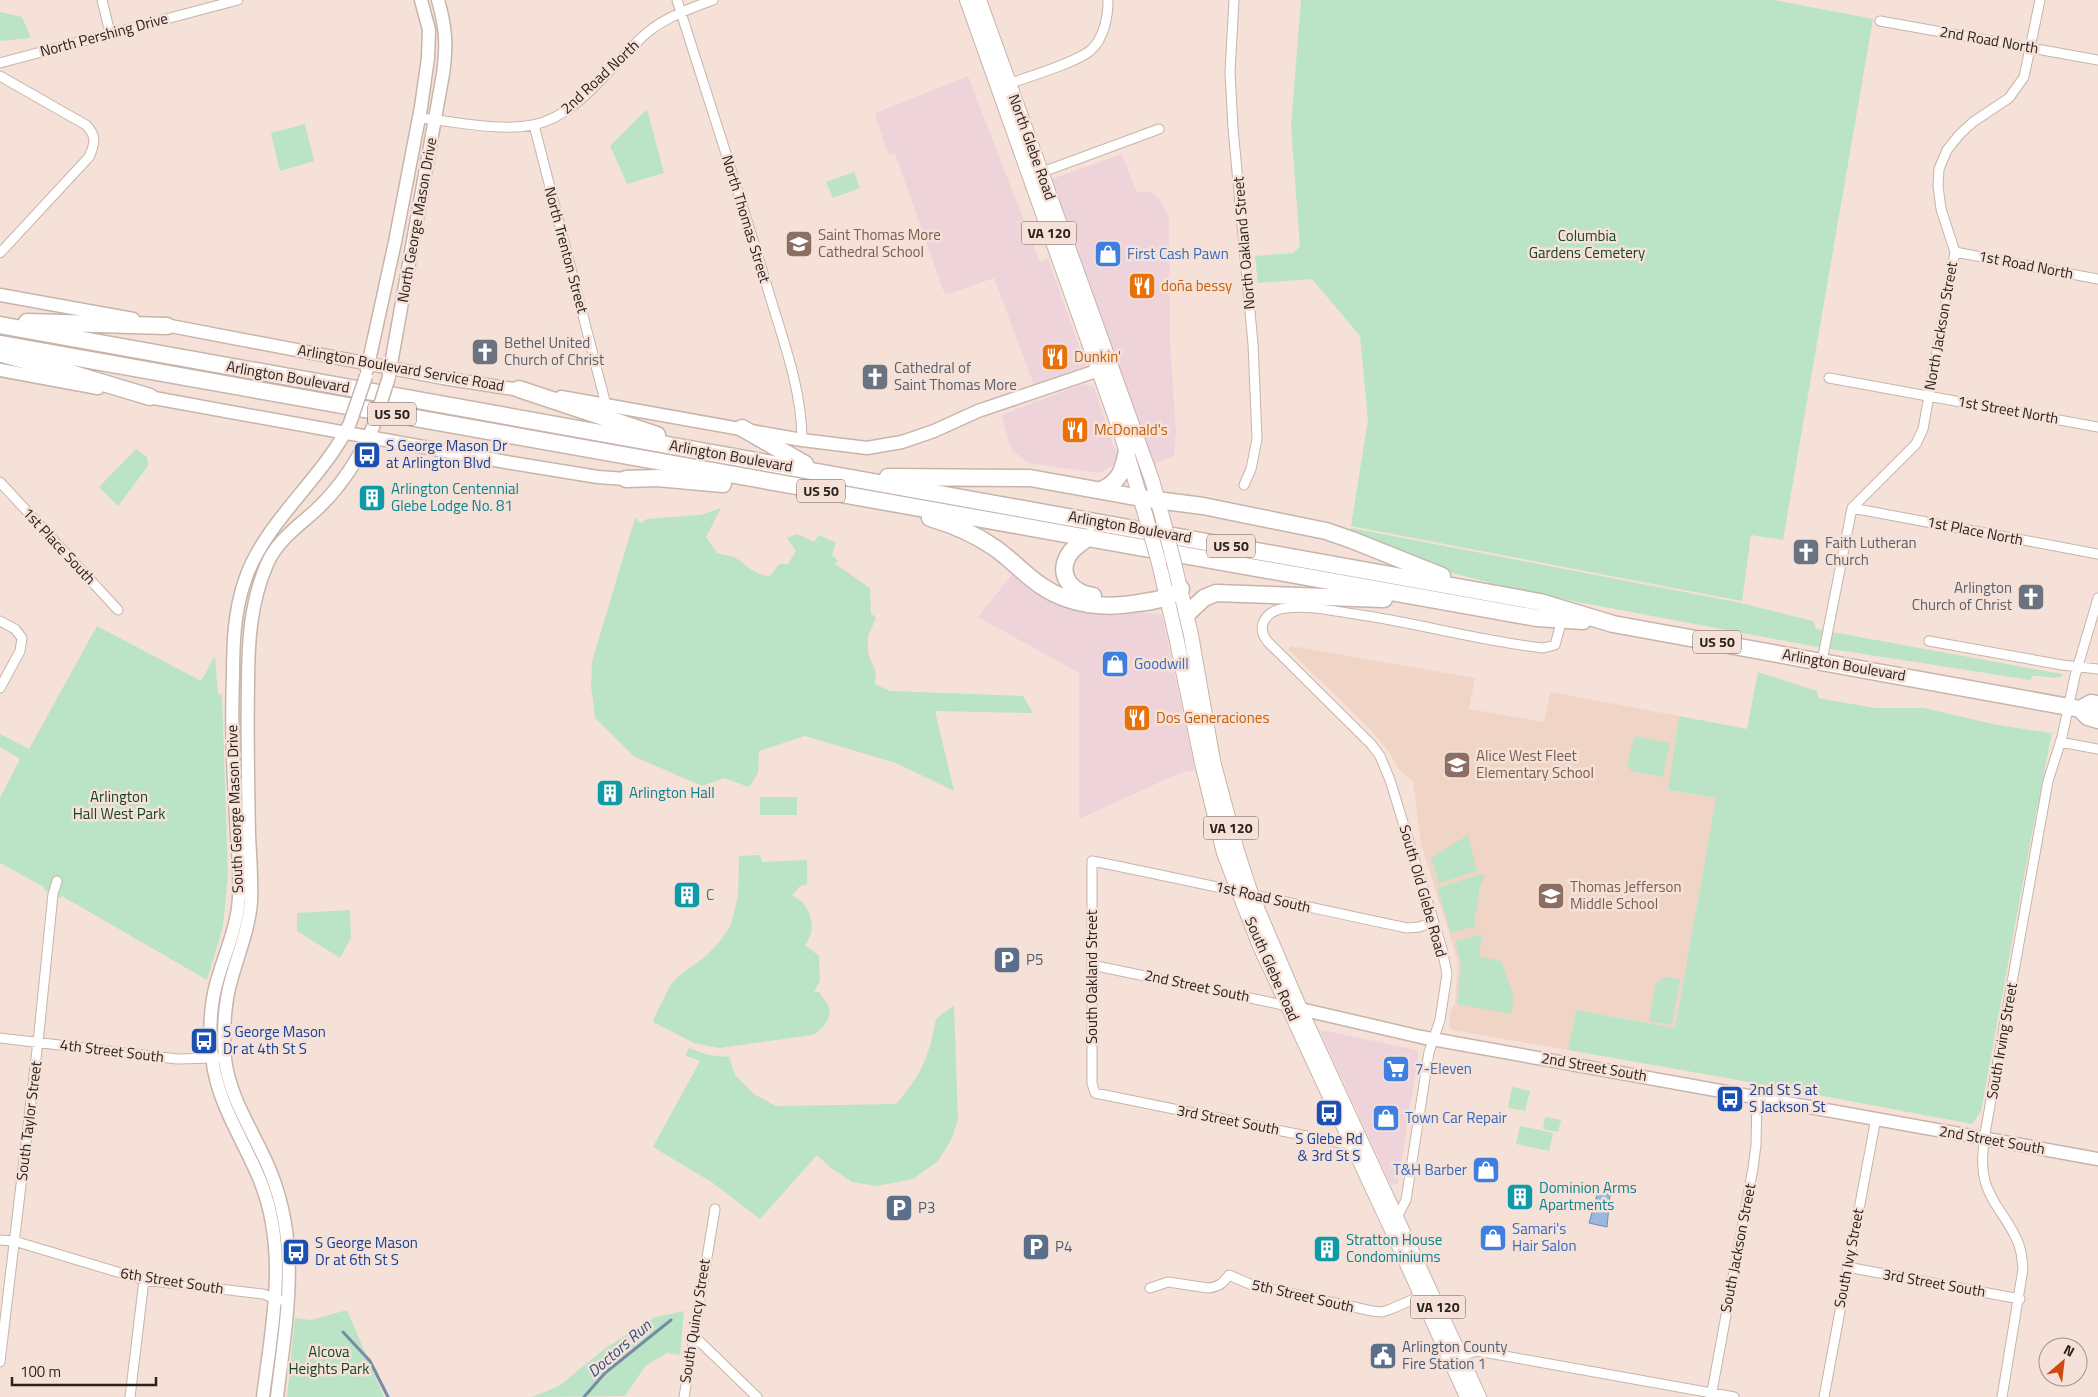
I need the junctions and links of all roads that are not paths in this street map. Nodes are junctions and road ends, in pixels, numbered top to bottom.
1 (102, 0) edge
2 (238, 0) edge
3 (421, 0) edge
4 (438, 0) edge
5 (677, 0) edge
6 (713, 0) edge
7 (967, 0) edge
8 (979, 0) edge
9 (1108, 0) edge
10 (1234, 0) edge
11 (2040, 0) edge
12 (681, 12) junction
13 (1880, 20) dead end
14 (110, 33) junction
15 (2032, 47) junction
16 (2098, 60) edge
17 (0, 62) edge
18 (0, 76) edge
19 (1004, 86) junction
20 (419, 118) junction
21 (435, 119) junction
22 (534, 125) junction
23 (1159, 129) dead end
24 (1035, 175) junction
25 (1954, 252) junction
26 (0, 253) edge
27 (2098, 279) edge
28 (0, 295) edge
29 (0, 321) edge
30 (0, 325) edge
31 (167, 326) junction
32 (0, 344) edge
33 (0, 354) edge
34 (1104, 368) junction
35 (367, 369) junction
36 (0, 370) edge
37 (389, 372) junction
38 (1829, 378) dead end
39 (519, 389) junction
40 (1929, 396) junction
41 (150, 397) junction
42 (606, 405) junction
43 (348, 427) junction
44 (2098, 427) edge
45 (742, 428) junction
46 (371, 432) junction
47 (802, 440) junction
48 (699, 451) junction
49 (1127, 451) junction
50 (815, 470) junction
51 (853, 477) junction
52 (626, 479) joint
53 (0, 482) edge
54 (784, 485) junction
55 (1244, 485) dead end
56 (1101, 490) junction
57 (858, 496) junction
58 (1149, 498) junction
59 (1852, 508) junction
60 (1146, 517) joint
61 (1163, 520) joint
62 (1089, 537) junction
63 (2098, 554) edge
64 (1478, 590) junction
65 (1171, 592) junction
66 (1426, 598) junction
67 (2098, 598) edge
68 (118, 610) dead end
69 (1187, 614) junction
70 (1562, 620) junction
71 (0, 621) edge
72 (1608, 622) junction
73 (1929, 641) dead end
74 (1822, 661) junction
75 (2078, 666) junction
76 (2098, 669) edge
77 (1191, 672) junction
78 (0, 688) edge
79 (2098, 704) edge
80 (2074, 707) junction
81 (2098, 720) edge
82 (2060, 742) junction
83 (2098, 748) edge
84 (1092, 861) joint
85 (57, 881) dead end
86 (1245, 893) junction
87 (1434, 922) junction
88 (1092, 965) junction
89 (1294, 1007) junction
90 (0, 1038) edge
91 (1434, 1039) junction
92 (38, 1043) junction
93 (219, 1058) junction
94 (1095, 1092) joint
95 (1757, 1097) junction
96 (1876, 1118) junction
97 (1984, 1139) junction
98 (1356, 1141) junction
99 (2098, 1157) edge
100 (715, 1209) dead end
101 (1397, 1217) junction
102 (0, 1240) edge
103 (14, 1242) junction
104 (1847, 1267) junction
105 (144, 1280) junction
106 (1150, 1288) dead end
107 (1426, 1294) junction
108 (2020, 1299) junction
109 (281, 1300) junction
110 (694, 1336) junction
111 (1455, 1358) junction
112 (0, 1362) edge
113 (1711, 1395) edge
114 (130, 1397) edge
115 (263, 1397) edge
116 (276, 1397) edge
117 (684, 1397) edge
118 (758, 1397) edge
119 (1467, 1397) edge
120 (1479, 1397) edge
121 (1734, 1397) edge
122 (1824, 1397) edge
123 (2002, 1397) edge

1 - 14 street
2 - 14 street, North Pershing Drive
3 - 20 main road, North George Mason Drive
4 - 21 main road, North George Mason Drive
5 - 12 street, North Thomas Street
6 - 12 street, 2nd Road North
7 - 19 main road, North Glebe Road / VA 120
8 - 19 main road, North Glebe Road / VA 120
9 - 19 street
10 - 55 street, North Oakland Street
11 - 15 street, North Jackson Street
12 - 22 street, 2nd Road North
12 - 47 street, North Thomas Street
13 - 15 street, 2nd Road North
14 - 17 street, North Pershing Drive
15 - 16 street, 2nd Road North
15 - 25 street, North Jackson Street
18 - 26 street
19 - 24 main road, North Glebe Road / VA 120
20 - 21 street, 2nd Road North
20 - 35 main road, North George Mason Drive
21 - 22 street, 2nd Road North
21 - 37 main road, North George Mason Drive
22 - 42 street, North Trenton Street
23 - 24 street
24 - 34 main road, North Glebe Road / VA 120
25 - 27 street, 1st Road North
25 - 40 street, North Jackson Street
28 - 31 main road, Arlington Boulevard Service Road
29 - 31 highway
30 - 48 highway, Arlington Boulevard / US 50
31 - 35 main road, Arlington Boulevard Service Road
32 - 54 highway, Arlington Boulevard / US 50
33 - 41 highway
34 - 47 main road, Arlington Boulevard Service Road
34 - 49 main road, North Glebe Road / VA 120
34 - 58 main road, North Glebe Road / VA 120
35 - 37 main road, Arlington Boulevard Service Road
35 - 43 main road, South George Mason Drive, bridge
36 - 41 main road
37 - 39 main road, Arlington Boulevard Service Road
37 - 46 main road, North George Mason Drive, bridge
38 - 40 street, 1st Street North
39 - 42 main road, Arlington Boulevard Service Road
39 - 48 highway
40 - 44 street, 1st Street North
40 - 59 street, North Jackson Street
41 - 43 main road
42 - 45 main road, Arlington Boulevard Service Road
43 - 46 main road
43 - 93 main road, South George Mason Drive
45 - 47 main road, Arlington Boulevard Service Road
45 - 50 highway
46 - 52 main road
46 - 93 main road, South George Mason Drive
48 - 50 highway, Arlington Boulevard / US 50
49 - 56 highway
49 - 58 main road, North Glebe Road / VA 120
50 - 51 highway, Arlington Boulevard / US 50
51 - 56 highway
51 - 64 highway, Arlington Boulevard / US 50
52 - 54 highway
53 - 68 street, 1st Place South
54 - 57 highway, Arlington Boulevard / US 50
56 - 58 highway
57 - 62 highway, Arlington Boulevard / US 50
57 - 65 highway
58 - 60 main road, North Glebe Road / VA 120
58 - 61 main road, North Glebe Road / VA 120
58 - 64 highway
59 - 63 street, 1st Place North
59 - 74 street
60 - 65 main road, South Glebe Road / VA 120, bridge
61 - 65 main road, South Glebe Road / VA 120, bridge
62 - 65 highway
62 - 66 highway, Arlington Boulevard / US 50
64 - 72 highway, Arlington Boulevard / US 50
65 - 69 main road, South Glebe Road / VA 120
65 - 77 main road, South Glebe Road / VA 120
66 - 69 highway
66 - 70 highway, Arlington Boulevard / US 50
67 - 75 street, South Irving Street
69 - 77 main road, South Glebe Road / VA 120
70 - 72 highway, Arlington Boulevard / US 50
70 - 87 street, South Old Glebe Road
71 - 78 street
72 - 74 highway, Arlington Boulevard / US 50
73 - 75 street
74 - 80 highway, Arlington Boulevard / US 50
75 - 76 street
75 - 80 street, South Irving Street
77 - 86 main road, South Glebe Road / VA 120
79 - 80 highway, Arlington Boulevard
80 - 81 highway, Arlington Boulevard
80 - 82 street, South Irving Street
82 - 83 street
82 - 97 street, South Irving Street
84 - 86 street, 1st Road South
84 - 88 street, South Oakland Street
85 - 92 street, South Taylor Street
86 - 87 street, 1st Road South
86 - 89 main road, South Glebe Road / VA 120
87 - 91 street, South Old Glebe Road
88 - 89 street, 2nd Street South
88 - 94 street, South Oakland Street
89 - 91 main road, 2nd Street South
89 - 98 main road, South Glebe Road / VA 120
90 - 92 street, 4th Street South
91 - 95 main road, 2nd Street South
91 - 101 street, South Old Glebe Road
92 - 93 street, 4th Street South
92 - 103 street, South Taylor Street
93 - 109 main road, South George Mason Drive
94 - 98 street, 3rd Street South
95 - 96 main road, 2nd Street South
95 - 113 street, South Jackson Street
96 - 97 main road, 2nd Street South
96 - 104 street, South Ivy Street
97 - 99 main road, 2nd Street South
97 - 108 street, South Irving Street
98 - 101 main road, South Glebe Road / VA 120
98 - 107 main road, South Glebe Road / VA 120
100 - 110 street, South Quincy Street
101 - 107 main road, South Glebe Road / VA 120
102 - 103 street, 6th Street South
103 - 105 street, 6th Street South
103 - 112 street, South Taylor Street
104 - 108 street, 3rd Street South
104 - 122 street, South Ivy Street
105 - 109 street, 6th Street South
105 - 114 street
106 - 107 street, 5th Street South
107 - 111 main road, South Glebe Road / VA 120
108 - 123 street, South Irving Street
109 - 115 main road, South George Mason Drive
109 - 116 main road, South George Mason Drive
110 - 117 street, South Quincy Street
110 - 118 street
111 - 113 street
111 - 119 main road, South Glebe Road / VA 120
111 - 120 main road, South Glebe Road / VA 120
113 - 121 street

